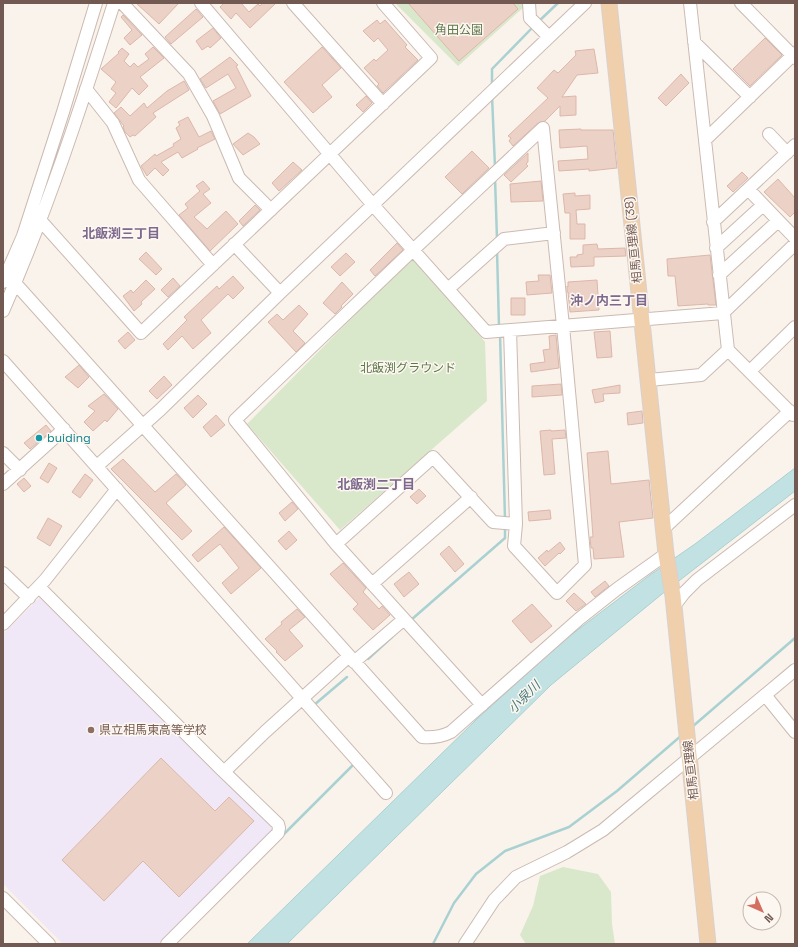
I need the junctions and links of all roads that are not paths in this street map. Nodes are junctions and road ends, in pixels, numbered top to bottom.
1 (96, 3) edge
2 (201, 3) edge
3 (293, 3) edge
4 (383, 3) edge
5 (529, 3) edge
6 (585, 3) edge
7 (609, 3) edge
8 (690, 3) edge
9 (742, 3) edge
10 (115, 4) edge
11 (541, 29) junction
12 (694, 42) junction
13 (794, 56) edge
14 (86, 89) junction
15 (750, 96) junction
16 (383, 104) junction
17 (769, 134) dead end
18 (705, 140) junction
19 (791, 149) edge
20 (329, 154) junction
21 (748, 189) junction
22 (373, 205) junction
23 (763, 205) junction
24 (271, 210) junction
25 (40, 220) junction
26 (778, 221) junction
27 (713, 222) junction
28 (554, 233) junction
29 (795, 238) edge
30 (234, 244) junction
31 (795, 244) edge
32 (716, 248) junction
33 (413, 250) junction
34 (213, 265) junction
35 (719, 275) junction
36 (3, 282) edge
37 (15, 283) junction
38 (448, 289) junction
39 (280, 293) junction
40 (3, 311) edge
41 (723, 313) junction
42 (642, 320) junction
43 (563, 326) junction
44 (795, 327) edge
45 (503, 331) junction
46 (728, 350) junction
47 (3, 361) edge
48 (750, 371) junction
49 (648, 380) junction
50 (792, 412) edge
51 (142, 425) junction
52 (64, 429) junction
53 (3, 453) edge
54 (97, 466) junction
55 (20, 470) junction
56 (3, 484) edge
57 (117, 489) junction
58 (471, 498) junction
59 (795, 505) edge
60 (510, 523) junction
61 (663, 529) junction
62 (336, 544) junction
63 (666, 557) junction
64 (3, 573) edge
65 (372, 584) junction
66 (39, 587) junction
67 (29, 598) junction
68 (674, 601) junction
69 (406, 623) junction
70 (3, 624) edge
71 (352, 659) junction
72 (795, 670) edge
73 (765, 695) junction
74 (301, 699) junction
75 (482, 705) junction
76 (795, 732) edge
77 (690, 757) junction
78 (222, 770) junction
79 (386, 793) dead end
80 (3, 898) edge
81 (49, 944) edge
82 (167, 944) edge
83 (465, 944) edge
84 (708, 944) edge

1 - 36 street
2 - 20 street
3 - 16 street
4 - 16 street
5 - 11 street
6 - 11 street
7 - 42 main road, 相馬亘理線 (38)
8 - 12 street
9 - 13 street
10 - 14 street
10 - 24 street
11 - 22 street
12 - 15 street
12 - 18 street
13 - 15 street
14 - 25 street
14 - 34 street
15 - 18 street
16 - 20 street
17 - 19 street
18 - 27 street
19 - 21 street
20 - 22 street
20 - 24 street
21 - 23 street
21 - 27 street
22 - 33 street
22 - 39 street
23 - 26 street
23 - 32 street
24 - 30 street
25 - 34 street
25 - 37 street
26 - 29 street
26 - 35 street
27 - 32 street
28 - 33 street
28 - 38 street
28 - 43 street
30 - 34 street
30 - 39 street
31 - 41 street
32 - 35 street
33 - 38 street
33 - 62 street
35 - 41 street
37 - 40 street
37 - 51 street
38 - 45 street
39 - 51 street
41 - 42 street
41 - 46 street
42 - 43 street
42 - 49 main road, 相馬亘理線 (38)
43 - 45 street
43 - 60 street
44 - 48 street
45 - 60 street
46 - 48 street
46 - 49 street
47 - 52 street
48 - 50 street
49 - 61 main road, 相馬亘理線 (38)
50 - 61 street
51 - 54 street
51 - 71 street
52 - 54 street
52 - 55 street
53 - 55 street
54 - 57 street
55 - 56 street
57 - 66 street
57 - 74 street
58 - 60 street
58 - 62 street
58 - 65 street
59 - 68 street
61 - 63 main road, 相馬亘理線 (38)
62 - 65 street
63 - 68 main road, 相馬亘理線 (38)
63 - 75 street
64 - 67 street
65 - 69 street
66 - 67 street
66 - 78 street
67 - 70 street
68 - 77 main road, 相馬亘理線
69 - 71 street
69 - 75 street
71 - 74 street
71 - 75 street
72 - 73 street
73 - 76 street
73 - 77 street
74 - 78 street
74 - 79 street
77 - 83 street
77 - 84 main road, 相馬亘理線
78 - 82 street
80 - 81 street

